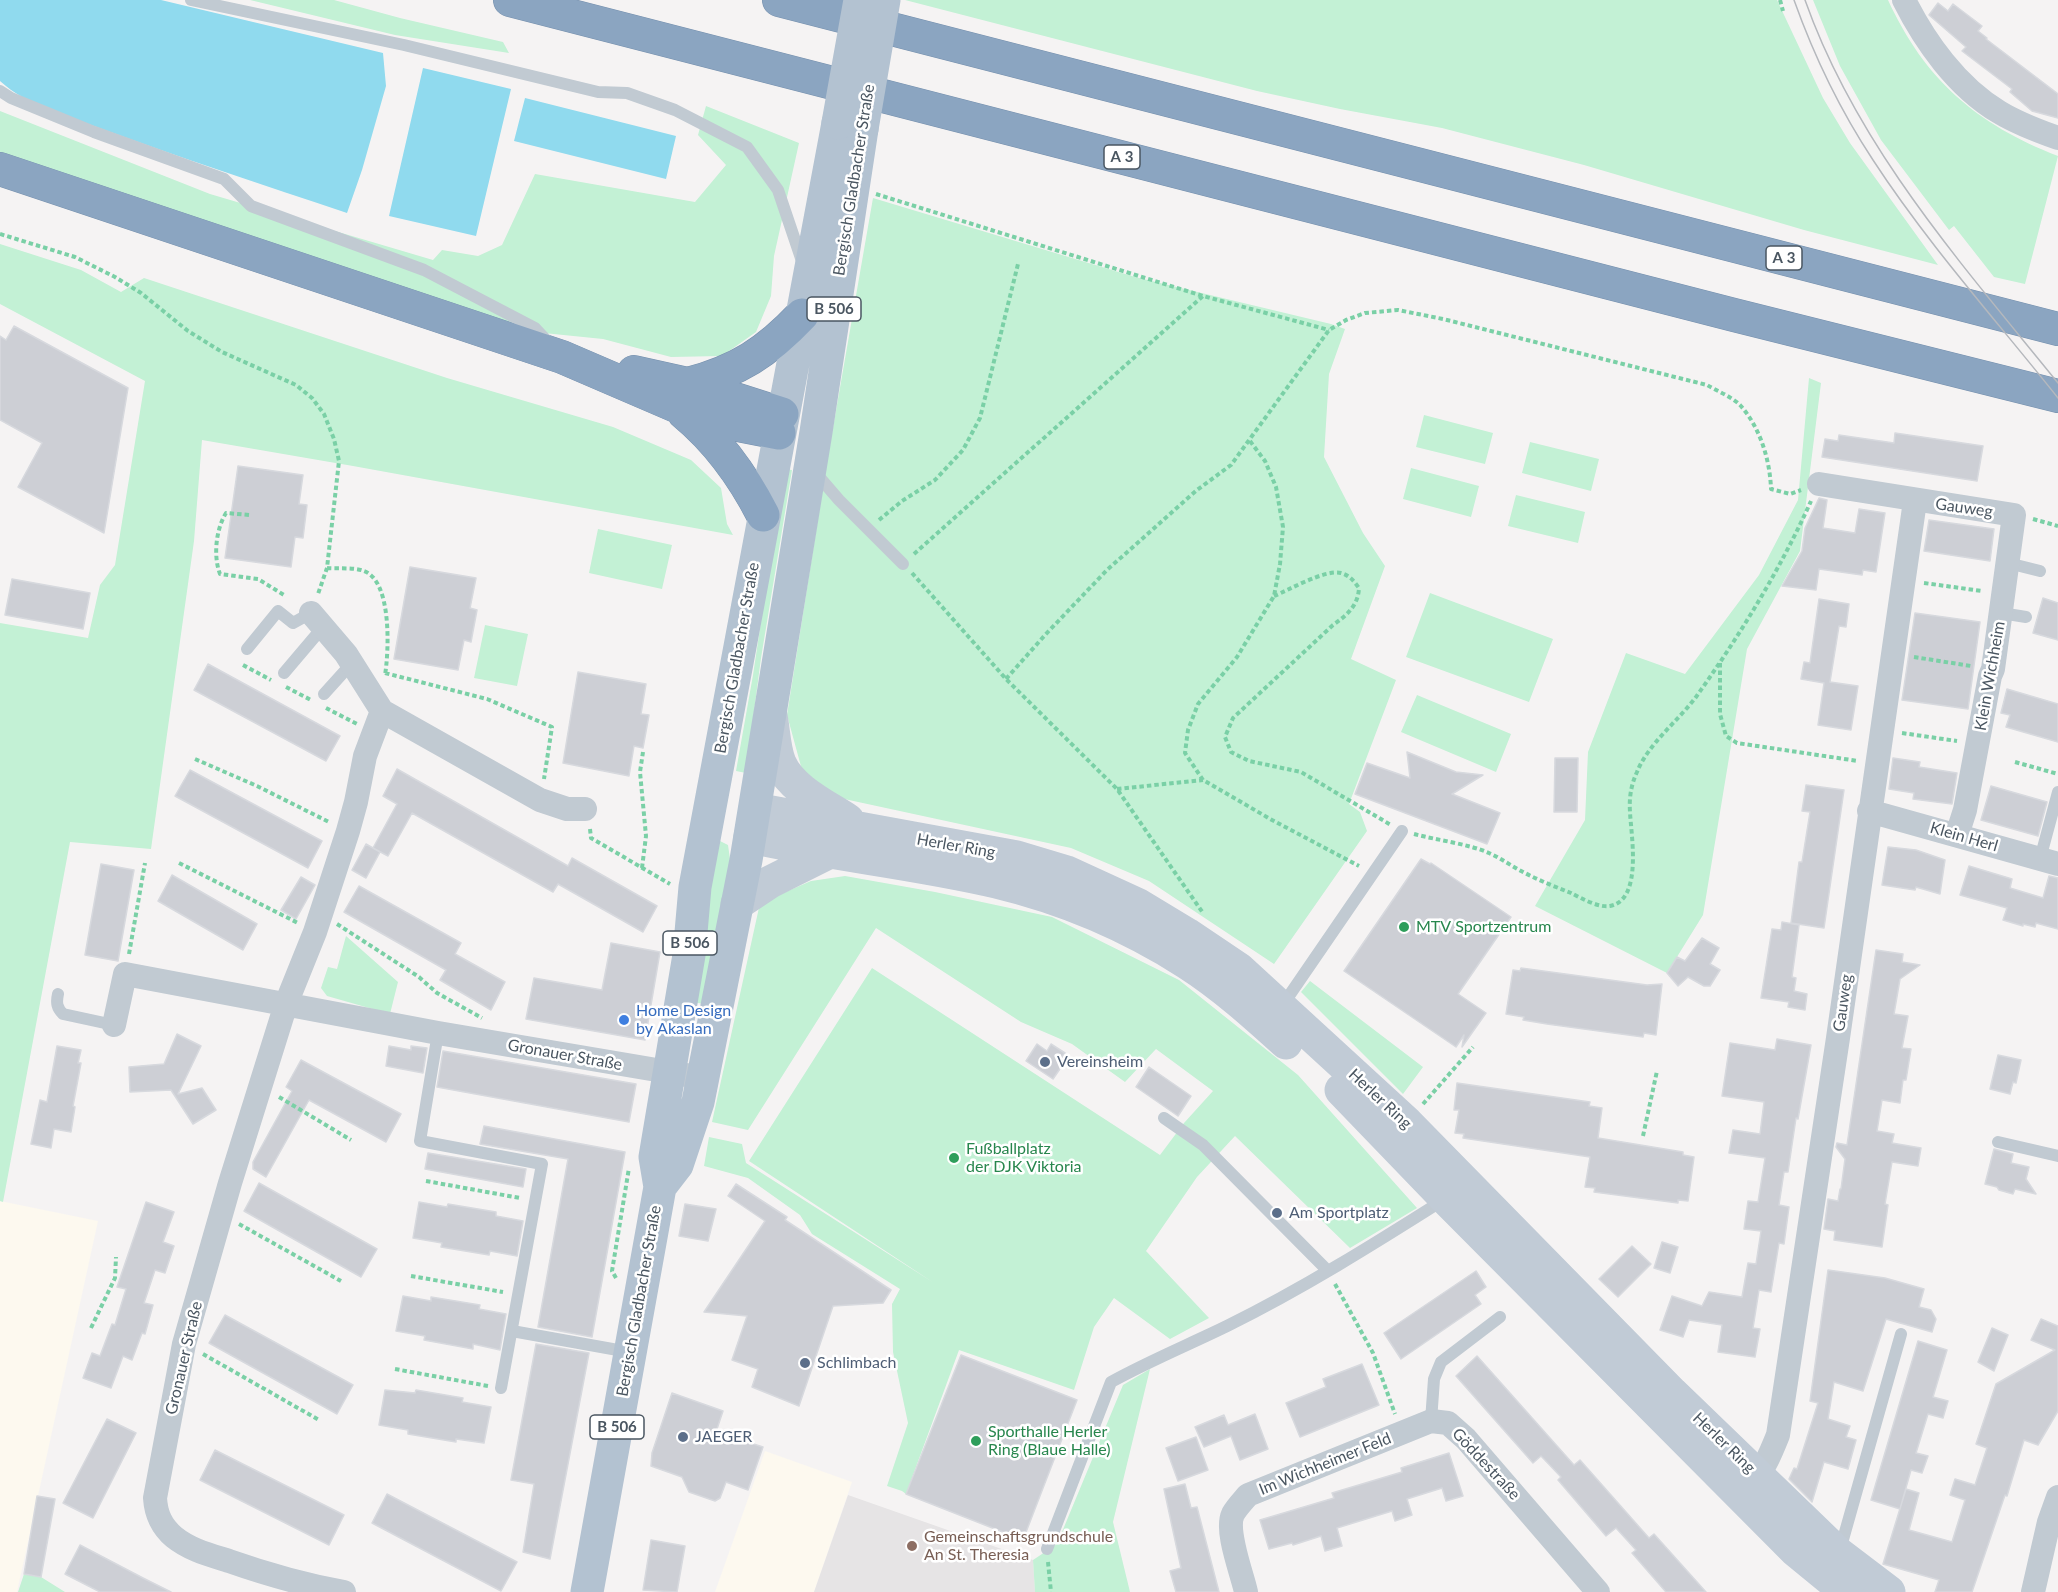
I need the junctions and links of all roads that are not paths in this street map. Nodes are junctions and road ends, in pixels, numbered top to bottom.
1 (191, 0) edge
2 (510, 0) edge
3 (779, 0) edge
4 (860, 0) edge
5 (884, 0) edge
6 (1904, 0) edge
7 (0, 91) edge
8 (850, 126) junction
9 (2058, 138) edge
10 (0, 169) edge
11 (808, 280) junction
12 (802, 315) junction
13 (2058, 329) edge
14 (562, 357) junction
15 (682, 395) junction
16 (2058, 396) edge
17 (781, 423) junction
18 (816, 432) junction
19 (810, 466) junction
20 (1819, 483) road end
21 (1915, 501) junction
22 (763, 515) junction
23 (2014, 515) joint
24 (2008, 563) junction
25 (903, 564) road end
26 (2040, 571) dead end
27 (2002, 603) junction
28 (2026, 617) dead end
29 (317, 620) junction
30 (247, 649) road end
31 (352, 663) junction
32 (284, 673) dead end
33 (324, 694) dead end
34 (376, 713) junction
35 (771, 713) junction
36 (2058, 792) edge
37 (585, 809) road end
38 (1869, 811) junction
39 (708, 812) junction
40 (752, 823) junction
41 (859, 828) junction
42 (1402, 831) road end
43 (1958, 835) junction
44 (830, 852) junction
45 (2049, 861) edge
46 (737, 904) junction
47 (58, 994) dead end
48 (286, 1004) junction
49 (1281, 1007) junction
50 (114, 1025) joint
51 (438, 1033) junction
52 (669, 1073) junction
53 (704, 1078) junction
54 (1164, 1118) dead end
55 (1998, 1142) dead end
56 (2058, 1155) edge
57 (660, 1187) junction
58 (1446, 1198) junction
59 (1328, 1270) junction
60 (1500, 1317) dead end
61 (512, 1331) junction
62 (1901, 1334) dead end
63 (630, 1352) junction
64 (501, 1388) road end
65 (1431, 1421) junction
66 (1750, 1486) junction
67 (2058, 1497) edge
68 (1047, 1549) road end
69 (1839, 1554) junction
70 (344, 1592) edge
71 (587, 1592) edge
72 (1246, 1592) edge
73 (1598, 1592) edge
74 (1846, 1592) edge
75 (1889, 1592) edge
76 (2033, 1592) edge

1 - 11 lane
2 - 16 highway, A 3
3 - 13 highway, A 3
4 - 8 main road, Bergisch Gladbacher Straße / B 506, bridge
5 - 8 main road, Bergisch Gladbacher Straße / B 506, bridge
6 - 9 street
7 - 14 lane
8 - 11 main road, Bergisch Gladbacher Straße / B 506
8 - 18 main road, Bergisch Gladbacher Straße / B 506
10 - 14 highway
11 - 12 main road, Bergisch Gladbacher Straße / B 506
12 - 15 highway
12 - 17 main road, Bergisch Gladbacher Straße / B 506
14 - 15 highway
15 - 17 highway
15 - 22 highway
17 - 18 main road
17 - 22 main road, Bergisch Gladbacher Straße / B 506
18 - 19 main road, Bergisch Gladbacher Straße / B 506
19 - 25 lane
19 - 35 main road, Bergisch Gladbacher Straße / B 506
20 - 21 street, Gauweg
21 - 23 street, Gauweg
21 - 38 street, Gauweg
22 - 39 main road, Bergisch Gladbacher Straße / B 506
23 - 24 street, Klein Wichheim
24 - 26 lane
24 - 27 street, Klein Wichheim
27 - 28 lane
27 - 43 street, Klein Wichheim
29 - 30 lane
29 - 31 street
29 - 32 lane
31 - 33 lane
31 - 34 street
34 - 37 street
34 - 48 street, Gronauer Straße
35 - 40 main road, Bergisch Gladbacher Straße / B 506
35 - 41 main road
36 - 45 lane
38 - 43 street, Klein Herl
38 - 66 street, Gauweg
39 - 40 main road
39 - 52 main road, Bergisch Gladbacher Straße / B 506
40 - 41 main road, Herler Ring
40 - 44 main road, Herler Ring
40 - 46 main road, Bergisch Gladbacher Straße / B 506
41 - 49 main road, Herler Ring
42 - 49 lane
43 - 45 street, Klein Herl
44 - 46 main road
44 - 58 main road, Herler Ring
46 - 53 main road, Bergisch Gladbacher Straße / B 506
47 - 50 lane
48 - 50 street, Gronauer Straße
48 - 51 street, Gronauer Straße
48 - 70 street, Gronauer Straße
49 - 66 main road, Herler Ring
51 - 52 street, Gronauer Straße
51 - 61 lane
52 - 53 street, Gronauer Straße
52 - 57 main road, Bergisch Gladbacher Straße / B 506
53 - 57 main road, Bergisch Gladbacher Straße / B 506
54 - 59 lane
55 - 56 lane
57 - 63 main road, Bergisch Gladbacher Straße / B 506
58 - 59 lane
58 - 66 main road, Herler Ring
59 - 68 lane
60 - 65 lane, Göddestraße
61 - 63 lane
61 - 64 lane
62 - 69 lane
63 - 71 main road, Bergisch Gladbacher Straße / B 506
65 - 72 street, Im Wichheimer Feld
65 - 73 street, Göddestraße
66 - 69 main road, Herler Ring
66 - 74 main road, Herler Ring
67 - 76 street
69 - 75 main road, Herler Ring

